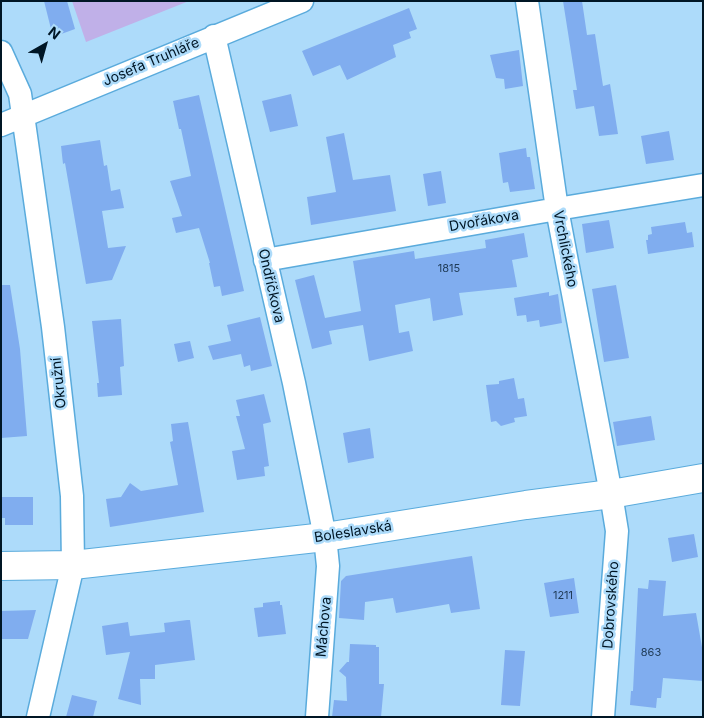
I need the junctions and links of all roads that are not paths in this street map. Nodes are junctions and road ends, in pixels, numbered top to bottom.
1 (302, 1) edge
2 (527, 1) edge
3 (214, 36) junction
4 (1, 52) edge
5 (24, 116) junction
6 (1, 125) edge
7 (703, 185) edge
8 (557, 208) junction
9 (265, 260) junction
10 (703, 478) edge
11 (611, 494) junction
12 (325, 537) junction
13 (73, 565) junction
14 (1, 566) edge
15 (38, 717) edge
16 (317, 717) edge
17 (603, 717) edge

1 - 3 street, Josefa Truhláře
2 - 8 street, Vrchlického
3 - 5 street, Josefa Truhláře
3 - 9 street, Ondříčkova
4 - 5 street, Okružní
5 - 6 street, Josefa Truhláře
5 - 13 street, Okružní
7 - 8 street, Dvořákova
8 - 9 street, Dvořákova
8 - 11 street, Vrchlického
9 - 12 street, Ondříčkova
10 - 11 main road, Boleslavská
11 - 12 main road, Boleslavská
11 - 17 street, Dobrovského
12 - 13 main road, Boleslavská
12 - 16 street, Máchova
13 - 14 main road, Boleslavská
13 - 15 street, Okružní

